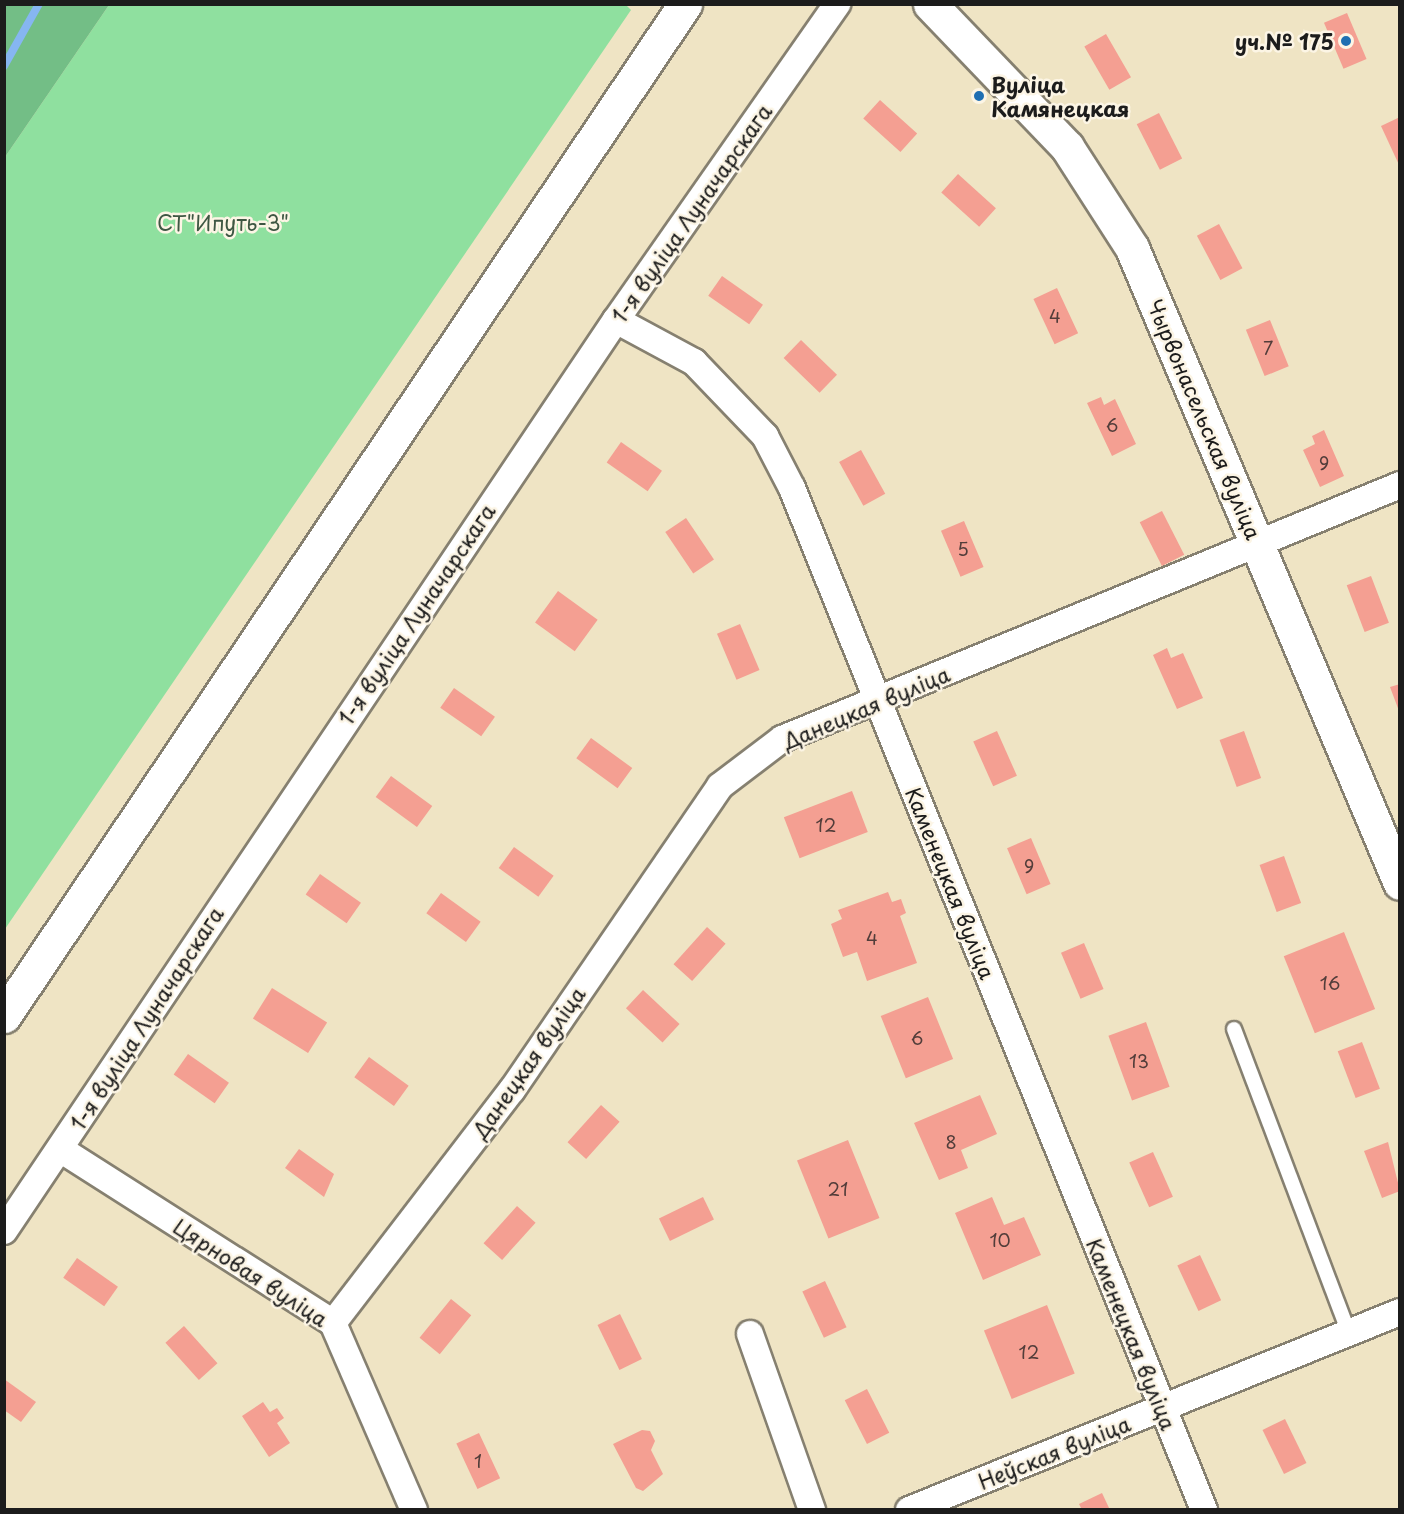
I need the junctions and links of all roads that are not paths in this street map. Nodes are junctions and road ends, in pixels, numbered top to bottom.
1 (685, 4) edge
2 (837, 4) edge
3 (930, 4) edge
4 (616, 320) junction
5 (1400, 485) edge
6 (1260, 545) junction
7 (878, 701) junction
8 (1400, 883) edge
9 (4, 1016) edge
10 (1234, 1029) dead end
11 (60, 1149) junction
12 (4, 1231) edge
13 (1400, 1312) edge
14 (333, 1323) junction
15 (1349, 1333) junction
16 (750, 1334) dead end
17 (1161, 1410) junction
18 (414, 1509) edge
19 (812, 1509) edge
20 (909, 1509) edge
21 (1204, 1509) edge

1 - 9 street
2 - 4 street, 1-я вуліца Луначарскага
3 - 6 street, Чырвонасельская вуліца
4 - 7 street, Каменецкая вуліца
4 - 11 street, 1-я вуліца Луначарскага
5 - 6 street, Данецкая вуліца
6 - 7 street, Данецкая вуліца
6 - 8 street, Чырвонасельская вуліца
7 - 14 street, Данецкая вуліца
7 - 17 street, Каменецкая вуліца
10 - 15 lane
11 - 12 street, 1-я вуліца Луначарскага
11 - 14 street, Цярновая вуліца
13 - 15 street, Неўская вуліца
14 - 18 street, Цярновая вуліца
15 - 17 street, Неўская вуліца
16 - 19 street
17 - 20 street, Неўская вуліца
17 - 21 street, Каменецкая вуліца

